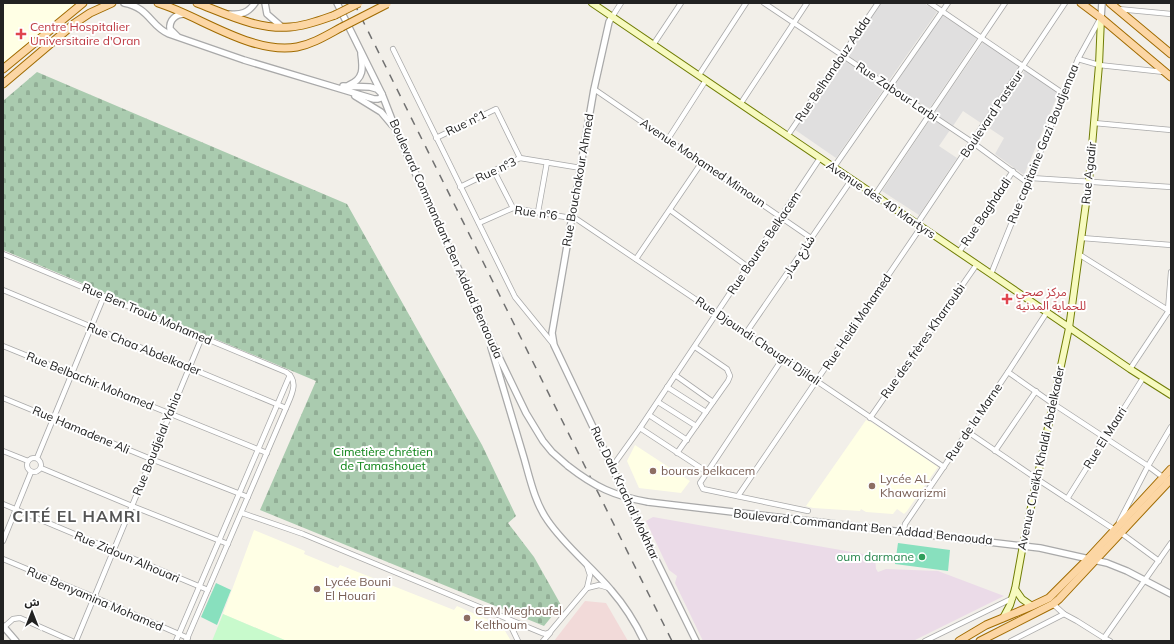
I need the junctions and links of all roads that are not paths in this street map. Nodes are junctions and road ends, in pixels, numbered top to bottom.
1 (83, 3) edge
2 (112, 3) edge
3 (124, 3) edge
4 (158, 3) edge
5 (197, 3) edge
6 (254, 3) edge
7 (265, 3) edge
8 (337, 3) edge
9 (359, 3) edge
10 (592, 3) edge
11 (621, 3) edge
12 (681, 3) edge
13 (746, 3) edge
14 (764, 3) edge
15 (807, 3) edge
16 (878, 3) edge
17 (930, 3) edge
18 (948, 3) edge
19 (1005, 3) edge
20 (1065, 3) edge
21 (1081, 3) edge
22 (1102, 3) edge
23 (1110, 3) edge
24 (388, 4) edge
25 (1118, 9) junction
26 (942, 11) junction
27 (223, 13) junction
28 (186, 14) junction
29 (1171, 14) edge
30 (612, 17) junction
31 (1101, 18) junction
32 (794, 23) junction
33 (282, 28) junction
34 (179, 37) junction
35 (981, 38) junction
36 (653, 44) junction
37 (360, 47) junction
38 (393, 49) dead end
39 (1171, 54) edge
40 (842, 55) junction
41 (1078, 59) junction
42 (1099, 65) junction
43 (1024, 67) junction
44 (3, 69) edge
45 (1169, 74) edge
46 (699, 75) junction
47 (706, 80) junction
48 (3, 84) edge
49 (333, 86) junction
50 (343, 86) junction
51 (890, 87) junction
52 (594, 89) junction
53 (382, 94) junction
54 (1064, 94) junction
55 (741, 103) junction
56 (930, 114) junction
57 (1094, 123) junction
58 (396, 130) junction
59 (1171, 130) edge
60 (788, 135) junction
61 (436, 138) junction
62 (668, 139) junction
63 (972, 142) junction
64 (520, 158) junction
65 (820, 158) junction
66 (547, 162) junction
67 (702, 162) junction
68 (581, 168) junction
69 (834, 168) junction
70 (494, 171) junction
71 (1013, 171) junction
72 (852, 179) junction
73 (1029, 180) junction
74 (1089, 182) junction
75 (460, 187) junction
76 (1171, 187) edge
77 (875, 195) junction
78 (513, 208) junction
79 (670, 210) junction
80 (538, 212) junction
81 (572, 217) junction
82 (782, 217) junction
83 (478, 223) junction
84 (919, 226) junction
85 (811, 238) junction
86 (1082, 238) junction
87 (1171, 245) edge
88 (959, 252) junction
89 (3, 254) edge
90 (1080, 255) junction
91 (636, 259) junction
92 (977, 264) junction
93 (748, 267) junction
94 (1171, 272) edge
95 (991, 274) junction
96 (3, 290) edge
97 (104, 296) junction
98 (1170, 310) edge
99 (1047, 312) junction
100 (717, 314) junction
101 (91, 327) junction
102 (1069, 328) junction
103 (486, 330) junction
104 (746, 333) junction
105 (202, 337) junction
106 (554, 345) junction
107 (3, 346) edge
108 (695, 347) junction
109 (783, 358) junction
110 (189, 368) junction
111 (1130, 369) junction
112 (1008, 372) junction
113 (71, 374) junction
114 (290, 375) junction
115 (675, 375) junction
116 (1143, 378) junction
117 (816, 380) junction
118 (667, 387) junction
119 (1036, 391) junction
120 (1171, 395) edge
121 (3, 398) edge
122 (658, 402) junction
123 (713, 402) junction
124 (1052, 403) junction
125 (277, 405) junction
126 (286, 408) junction
127 (706, 412) junction
128 (170, 414) junction
129 (649, 415) junction
130 (54, 418) junction
131 (870, 418) junction
132 (696, 426) junction
133 (1171, 427) edge
134 (640, 428) junction
135 (968, 432) junction
136 (1106, 438) junction
137 (687, 440) junction
138 (258, 450) junction
139 (3, 451) edge
140 (995, 451) junction
141 (267, 453) junction
142 (677, 453) junction
143 (37, 458) junction
144 (151, 459) junction
145 (28, 461) junction
146 (1148, 466) junction
147 (612, 467) junction
148 (944, 467) junction
149 (41, 468) junction
150 (1171, 470) edge
151 (31, 472) junction
152 (707, 472) junction
153 (1037, 479) junction
154 (1169, 480) edge
155 (240, 493) junction
156 (738, 496) junction
157 (248, 497) junction
158 (1067, 499) junction
159 (3, 504) edge
160 (132, 506) junction
161 (16, 510) junction
162 (808, 511) dead end
163 (242, 513) junction
164 (1118, 532) junction
165 (903, 533) junction
166 (219, 540) junction
167 (3, 541) edge
168 (1171, 543) edge
169 (228, 544) junction
170 (1022, 545) junction
171 (113, 551) junction
172 (1093, 558) junction
173 (3, 559) edge
174 (1159, 561) junction
175 (586, 565) junction
176 (1146, 579) junction
177 (199, 587) junction
178 (587, 588) junction
179 (610, 589) junction
180 (1015, 589) junction
181 (208, 590) junction
182 (1171, 591) edge
183 (1171, 594) edge
184 (94, 597) junction
185 (1013, 598) junction
186 (1053, 604) junction
187 (1032, 606) junction
188 (1064, 614) junction
189 (506, 618) junction
190 (1004, 618) junction
191 (3, 626) edge
192 (550, 632) junction
193 (179, 635) junction
194 (1104, 638) junction
195 (187, 639) edge
196 (16, 641) edge
197 (72, 641) edge
198 (76, 641) edge
199 (176, 641) edge
200 (518, 641) edge
201 (543, 641) edge
202 (644, 641) edge
203 (696, 641) edge
204 (925, 641) edge
205 (959, 641) edge
206 (980, 641) edge
207 (1011, 641) edge
208 (1110, 641) edge

1 - 44 main road
2 - 48 main road
3 - 34 street
4 - 28 main road
5 - 27 main road
6 - 27 street
7 - 33 street
8 - 37 street, Boulevard Commandant Ben Addad Benaouda
9 - 33 main road, bridge
10 - 30 main road, Avenue des 40 Martyrs
11 - 30 street
12 - 36 street
13 - 46 street
14 - 32 street, Rue Zabour Larbi
15 - 32 street
16 - 40 street, Rue Belhandouz Adda
17 - 26 street
18 - 26 street
19 - 35 street
20 - 43 street, Boulevard Pasteur
21 - 31 main road
22 - 31 street
23 - 25 main road
24 - 28 main road, bridge
25 - 29 street
25 - 39 main road
26 - 35 street
26 - 51 street
27 - 33 main road
28 - 34 street
30 - 36 main road, Avenue des 40 Martyrs
30 - 52 street, Rue Bouchakour Ahmed
31 - 41 street, Rue capitaine Gazi Boudjemaa
31 - 42 main road, Rue Agadir
31 - 45 main road
32 - 40 street, Rue Zabour Larbi
32 - 55 street
34 - 49 street
35 - 43 street
35 - 56 street
36 - 46 main road, Avenue des 40 Martyrs
37 - 50 street
37 - 53 street, Boulevard Commandant Ben Addad Benaouda
38 - 61 street
40 - 51 street, Rue Zabour Larbi
40 - 60 street, Rue Belhandouz Adda
41 - 42 street
41 - 54 street, Rue capitaine Gazi Boudjemaa
42 - 45 street
42 - 57 main road, Rue Agadir
43 - 54 street
43 - 63 street, Boulevard Pasteur
46 - 47 main road, Avenue des 40 Martyrs
47 - 55 main road, Avenue des 40 Martyrs
47 - 62 street
49 - 50 street
49 - 53 street
49 - 58 street
50 - 53 street
51 - 56 street, Rue Zabour Larbi
51 - 69 street
52 - 62 street, Avenue Mohamed Mimoun
52 - 68 street, Rue Bouchakour Ahmed
53 - 58 street, Boulevard Commandant Ben Addad Benaouda
54 - 73 street, Rue capitaine Gazi Boudjemaa
55 - 60 main road, Avenue des 40 Martyrs
56 - 63 street, Rue Zabour Larbi
56 - 77 street
57 - 59 street
57 - 74 main road, Rue Agadir
58 - 103 street, Boulevard Commandant Ben Addad Benaouda
60 - 65 main road, Avenue des 40 Martyrs
61 - 64 street, Rue n°1
61 - 75 street
62 - 67 street, Avenue Mohamed Mimoun
63 - 71 street, Rue Zabour Larbi
63 - 84 street, Boulevard Pasteur
64 - 66 street, Rue n°3
64 - 70 street, Rue n°3
65 - 69 main road, Avenue des 40 Martyrs
65 - 82 street, Rue Bouras Belkacem
66 - 68 street, Rue n°3
66 - 80 street
67 - 79 street
67 - 82 street, Avenue Mohamed Mimoun
68 - 81 street, Rue Bouchakour Ahmed
69 - 72 main road, Avenue des 40 Martyrs
70 - 75 street, Rue n°3
70 - 78 street
71 - 73 street, Rue Zabour Larbi
71 - 88 street, Rue Baghdadi
72 - 77 main road, Avenue des 40 Martyrs
72 - 85 street, شارع مدار
73 - 74 street
73 - 95 street, Rue capitaine Gazi Boudjemaa
74 - 76 street
74 - 86 main road, Rue Agadir
75 - 83 street
77 - 84 main road, Avenue des 40 Martyrs
78 - 80 street, Rue n°6
78 - 83 street, Rue n°6
79 - 91 street
79 - 93 street
80 - 81 street, Rue n°6
81 - 91 street, Rue Djoundi Chougri Djilali
81 - 106 street, Rue Bouchakour Ahmed
82 - 85 street, Avenue Mohamed Mimoun
82 - 93 street, Rue Bouras Belkacem
83 - 106 street
84 - 88 main road, Avenue des 40 Martyrs
84 - 117 street, Rue Heidi Mohamed
85 - 104 street, شارع مدار
86 - 87 street
86 - 90 main road, Rue Agadir
88 - 92 main road, Avenue des 40 Martyrs
89 - 97 street, Rue Ben Troub Mohamed
90 - 98 street
90 - 102 main road, Rue Agadir
91 - 100 street, Rue Djoundi Chougri Djilali
92 - 95 main road, Avenue des 40 Martyrs
92 - 131 street, Rue des frères Kharroubi
93 - 100 street, Rue Bouras Belkacem
94 - 98 street
95 - 99 main road, Avenue des 40 Martyrs
96 - 101 street, Rue Chaa Abdelkader
97 - 101 street
97 - 105 street, Rue Ben Troub Mohamed
98 - 111 street
99 - 102 main road, Avenue des 40 Martyrs
99 - 112 street, Rue de la Marne
100 - 104 street, Rue Djoundi Chougri Djilali
100 - 108 street, Rue Bouras Belkacem
101 - 110 street, Rue Chaa Abdelkader
101 - 113 street
102 - 111 main road, Avenue des 40 Martyrs
102 - 124 main road, Avenue Cheïkh Khaldi Abdelkader
103 - 165 street, Boulevard Commandant Ben Addad Benaouda, bridge
103 - 175 street
104 - 109 street, Rue Djoundi Chougri Djilali
105 - 110 street, Rue Boudjelal Yahia
105 - 114 street, Rue Ben Troub Mohamed
106 - 147 street, Rue Dala Krachal Mokhtar
107 - 113 street, Rue Belbachir Mohamed
108 - 115 street, Rue Bouras Belkacem
108 - 123 street
109 - 117 street, Rue Djoundi Chougri Djilali
109 - 152 street
110 - 125 street, Rue Chaa Abdelkader
110 - 128 street, Rue Boudjelal Yahia
111 - 116 main road, Avenue des 40 Martyrs
112 - 119 street
112 - 135 street, Rue de la Marne
113 - 128 street, Rue Belbachir Mohamed
113 - 130 street
114 - 125 street
114 - 126 street
115 - 118 street, Rue Bouras Belkacem
115 - 123 street
116 - 120 main road, Avenue des 40 Martyrs
116 - 136 street, Rue El Maari
117 - 131 street, Rue Djoundi Chougri Djilali
117 - 156 street, Rue Heidi Mohamed
118 - 122 street, Rue Bouras Belkacem
118 - 127 street
119 - 124 street
119 - 140 street
121 - 130 street, Rue Hamadene Ali
122 - 129 street, Rue Bouras Belkacem
122 - 132 street
123 - 127 street
124 - 136 street
124 - 153 main road, Avenue Cheïkh Khaldi Abdelkader
125 - 126 street, Rue Chaa Abdelkader
125 - 138 street
126 - 141 street
127 - 132 street
128 - 138 street, Rue Belbachir Mohamed
128 - 144 street, Rue Boudjelal Yahia
129 - 134 street, Rue Bouras Belkacem
129 - 137 street
130 - 143 street
130 - 144 street, Rue Hamadene Ali
131 - 148 street, Rue Djoundi Chougri Djilali
132 - 137 street
133 - 146 street
134 - 142 street
134 - 147 street, Rue Bouras Belkacem
135 - 140 street
135 - 148 street, Rue de la Marne
136 - 146 street
136 - 158 street, Rue El Maari
137 - 142 street
138 - 141 street, Rue Belbachir Mohamed
138 - 155 street
139 - 145 street
140 - 153 street
141 - 157 street
142 - 152 street
143 - 145 street
143 - 149 street
144 - 155 street, Rue Hamadene Ali
144 - 160 street, Rue Boudjelal Yahia
145 - 151 street
146 - 154 street
146 - 164 street
147 - 203 street, Rue Dala Krachal Mokhtar
148 - 165 street, Rue de la Marne
149 - 151 street
149 - 160 street
150 - 154 main road
151 - 161 street
152 - 156 street
153 - 158 street
153 - 170 main road, Avenue Cheïkh Khaldi Abdelkader
154 - 164 main road
155 - 157 street, Rue Hamadene Ali
155 - 166 street
156 - 162 street
157 - 163 street
158 - 164 street
159 - 161 street, Rue Zidoun Alhouari
160 - 166 street
160 - 171 street, Rue Boudjelal Yahia
161 - 167 street
161 - 171 street, Rue Zidoun Alhouari
163 - 169 street
163 - 189 street
164 - 172 main road
164 - 174 street
165 - 170 street, Boulevard Commandant Ben Addad Benaouda
166 - 169 street
166 - 177 street
168 - 174 street
169 - 181 street
170 - 172 street, Boulevard Commandant Ben Addad Benaouda
170 - 180 main road, Avenue Cheïkh Khaldi Abdelkader
171 - 177 street, Rue Zidoun Alhouari
171 - 184 street, Rue Boudjelal Yahia
172 - 176 street, Boulevard Commandant Ben Addad Benaouda
172 - 186 main road
172 - 187 main road
173 - 184 street, Rue Benyamina Mohamed
174 - 176 street
175 - 178 street
175 - 179 street
176 - 182 street
176 - 183 street
176 - 194 street
177 - 181 street, Rue Zidoun Alhouari
177 - 193 street
178 - 179 street
178 - 192 street
179 - 202 street
180 - 185 main road, Avenue Cheïkh Khaldi Abdelkader
180 - 187 main road
181 - 195 street
184 - 193 street, Rue Benyamina Mohamed
184 - 198 street, Rue Boudjelal Yahia
185 - 190 main road, Avenue Cheïkh Khaldi Abdelkader
185 - 204 street
186 - 188 street
186 - 206 main road
187 - 190 main road
188 - 194 street
188 - 207 street
189 - 192 street
189 - 200 street
190 - 205 main road
191 - 196 street
191 - 197 street
192 - 201 street
193 - 195 street, Rue Benyamina Mohamed
193 - 199 street
194 - 208 street

